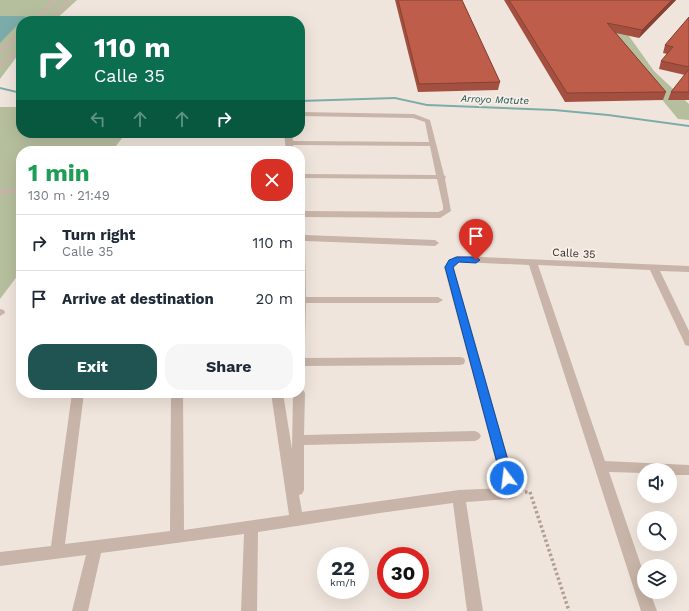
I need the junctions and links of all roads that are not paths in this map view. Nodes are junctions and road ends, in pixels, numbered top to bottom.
1 (56, 0) edge
2 (70, 0) edge
3 (39, 16) edge
4 (53, 16) edge
5 (16, 38) edge
6 (16, 51) edge
7 (0, 52) edge
8 (0, 67) edge
9 (305, 114) edge
10 (434, 144) junction
11 (305, 147) edge
12 (305, 176) edge
13 (442, 177) junction
14 (16, 190) edge
15 (0, 192) edge
16 (305, 214) edge
17 (305, 238) edge
18 (435, 242) dead end
19 (533, 263) junction
20 (654, 268) junction
21 (689, 269) edge
22 (305, 300) edge
23 (438, 300) dead end
24 (689, 342) edge
25 (460, 361) dead end
26 (305, 362) edge
27 (77, 398) edge
28 (177, 398) edge
29 (278, 398) edge
30 (299, 398) edge
31 (475, 436) dead end
32 (298, 440) junction
33 (600, 466) junction
34 (689, 470) edge
35 (459, 496) junction
36 (296, 518) junction
37 (251, 526) junction
38 (177, 537) junction
39 (95, 548) junction
40 (57, 552) junction
41 (0, 559) edge
42 (80, 611) edge
43 (249, 611) edge
44 (475, 611) edge
45 (649, 611) edge

1 - 3 lane
2 - 4 lane
5 - 7 lane
6 - 8 lane
9 - 10 street
10 - 11 street
10 - 13 street
12 - 13 street
13 - 16 street
14 - 15 lane
17 - 18 street
19 - 20 street, Calle 35
19 - 33 street
19 - 35 street, Calle 35
20 - 21 street, Calle 35
20 - 24 street
22 - 23 street
25 - 26 street
27 - 40 street
28 - 38 street
29 - 36 street
30 - 32 street
31 - 32 street
32 - 36 street
33 - 34 street
33 - 45 street
35 - 36 street
35 - 44 street
36 - 37 street
37 - 38 street
37 - 43 street
38 - 39 street
39 - 40 street
39 - 42 street
40 - 41 street

